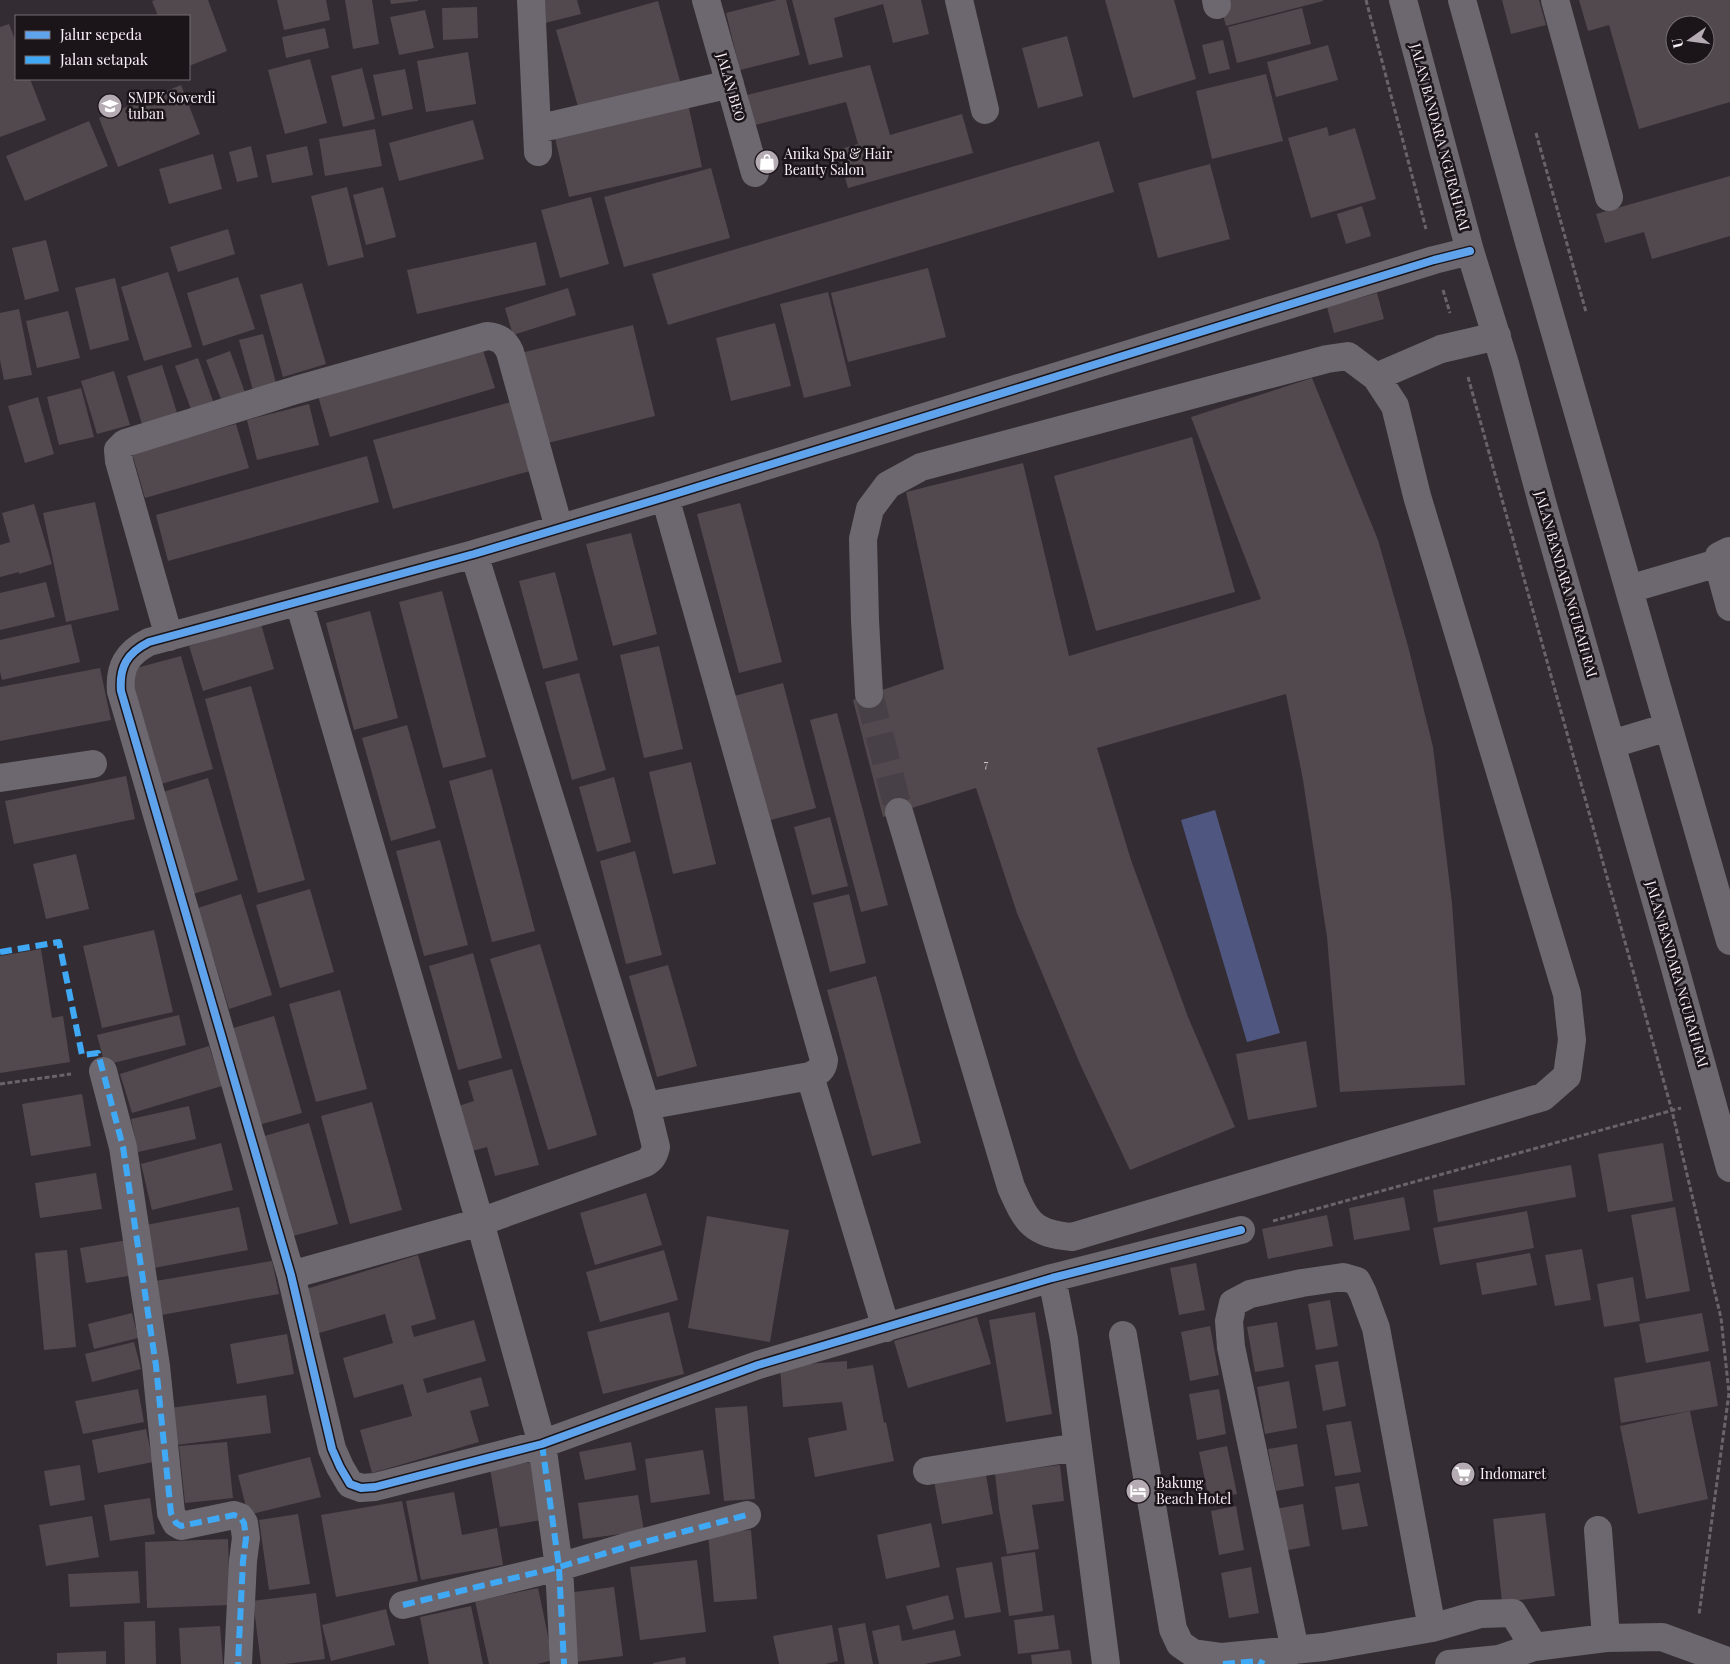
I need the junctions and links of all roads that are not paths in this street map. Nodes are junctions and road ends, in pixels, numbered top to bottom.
1 (531, 0) edge
2 (706, 0) edge
3 (959, 0) edge
4 (1403, 0) edge
5 (1462, 0) edge
6 (1555, 0) edge
7 (730, 84) junction
8 (985, 110) dead end
9 (755, 173) dead end
10 (1609, 197) dead end
11 (1470, 251) junction
12 (1497, 336) junction
13 (1376, 377) junction
14 (665, 498) junction
15 (559, 528) junction
16 (474, 554) junction
17 (1724, 557) edge
18 (1630, 589) junction
19 (299, 602) junction
20 (1730, 607) edge
21 (169, 637) junction
22 (869, 694) tunnel mouth
23 (1668, 727) junction
24 (1612, 744) junction
25 (93, 764) dead end
26 (0, 778) edge
27 (899, 812) tunnel mouth
28 (1730, 941) edge
29 (103, 1071) road end
30 (810, 1076) junction
31 (646, 1106) junction
32 (1730, 1168) edge
33 (480, 1222) junction
34 (1241, 1230) road end
35 (291, 1275) junction
36 (1052, 1278) junction
37 (886, 1328) junction
38 (1123, 1335) dead end
39 (542, 1444) junction
40 (1078, 1447) junction
41 (927, 1471) dead end
42 (747, 1515) dead end
43 (1598, 1530) dead end
44 (559, 1567) junction
45 (404, 1605) dead end
46 (1432, 1628) junction
47 (1606, 1638) junction
48 (1534, 1647) junction
49 (1295, 1650) junction
50 (1499, 1661) edge
51 (1730, 1662) edge
52 (238, 1664) edge
53 (564, 1664) edge
54 (1106, 1664) edge
55 (1449, 1664) edge

1 - 7 street
2 - 7 street, JALAN BEO
3 - 8 street
4 - 11 street, JALAN BANDARA NGURAH RAI
5 - 18 street
6 - 10 street
7 - 9 street, JALAN BEO
11 - 12 street, JALAN BANDARA NGURAH RAI
11 - 14 street
12 - 13 street
12 - 24 street, JALAN BANDARA NGURAH RAI
13 - 22 street
13 - 27 street
14 - 15 street
14 - 30 street
15 - 16 street
15 - 21 street
16 - 19 street
16 - 31 street
17 - 18 street
17 - 20 street
18 - 23 street
19 - 21 street
19 - 33 street
21 - 35 street
23 - 24 street
23 - 28 street
24 - 32 street, JALAN BANDARA NGURAH RAI
25 - 26 street
29 - 52 street
30 - 31 street
30 - 37 street
31 - 33 street
33 - 35 street
33 - 39 street
34 - 36 street
35 - 39 street
36 - 37 street
36 - 40 street
37 - 39 street
38 - 49 street
39 - 44 street
40 - 41 street
40 - 54 street
42 - 44 street
43 - 47 street
44 - 45 street
44 - 53 street
46 - 48 street
46 - 49 street
46 - 49 street
47 - 48 street
47 - 51 street
48 - 50 street
50 - 55 street

